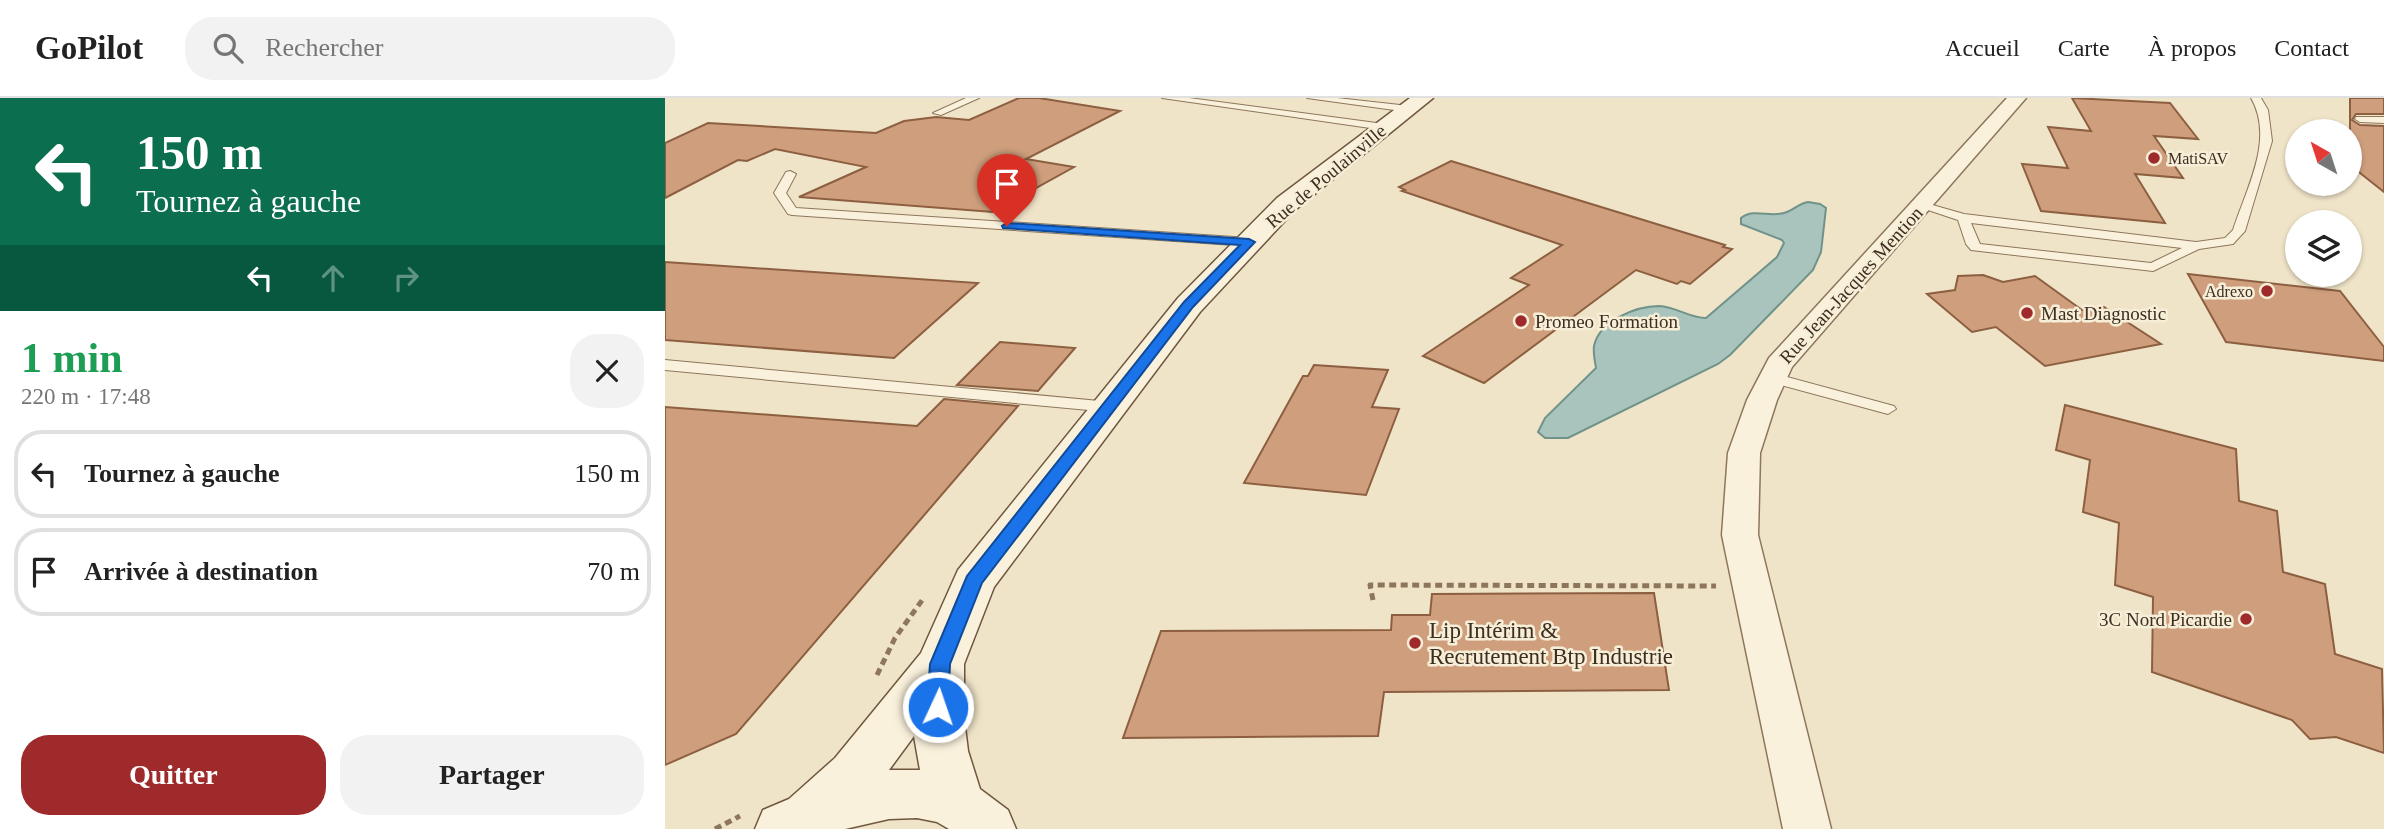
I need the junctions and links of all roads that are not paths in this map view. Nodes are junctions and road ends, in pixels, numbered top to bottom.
1 (974, 98) edge
2 (1167, 98) edge
3 (1312, 98) edge
4 (2017, 98) edge
5 (2256, 98) edge
6 (1416, 104) edge
7 (938, 113) dead end
8 (2363, 119) edge
9 (2384, 121) edge
10 (1384, 127) junction
11 (790, 174) dead end
12 (1922, 206) junction
13 (1963, 218) junction
14 (1249, 242) junction
15 (2196, 246) junction
16 (665, 365) edge
17 (1773, 378) junction
18 (1109, 407) junction
19 (1888, 409) dead end
20 (940, 664) junction
21 (973, 817) edge
22 (796, 822) edge
23 (1807, 829) edge

1 - 7 lane
2 - 10 lane
3 - 6 lane
4 - 12 street, Rue Jean-Jacques Mention
5 - 15 lane
6 - 10 street, Rue de Poulainville
8 - 9 lane
10 - 14 street, Rue de Poulainville
11 - 14 lane
12 - 13 lane
12 - 17 street, Rue Jean-Jacques Mention
13 - 15 lane
13 - 15 lane
14 - 18 street, Rue de Poulainville
16 - 18 lane
17 - 19 lane
17 - 23 street, Rue Jean-Jacques Mention
18 - 20 street, Rue de Poulainville
20 - 21 street, Rue de Poulainville
20 - 22 street, Rue de Poulainville
21 - 22 street

